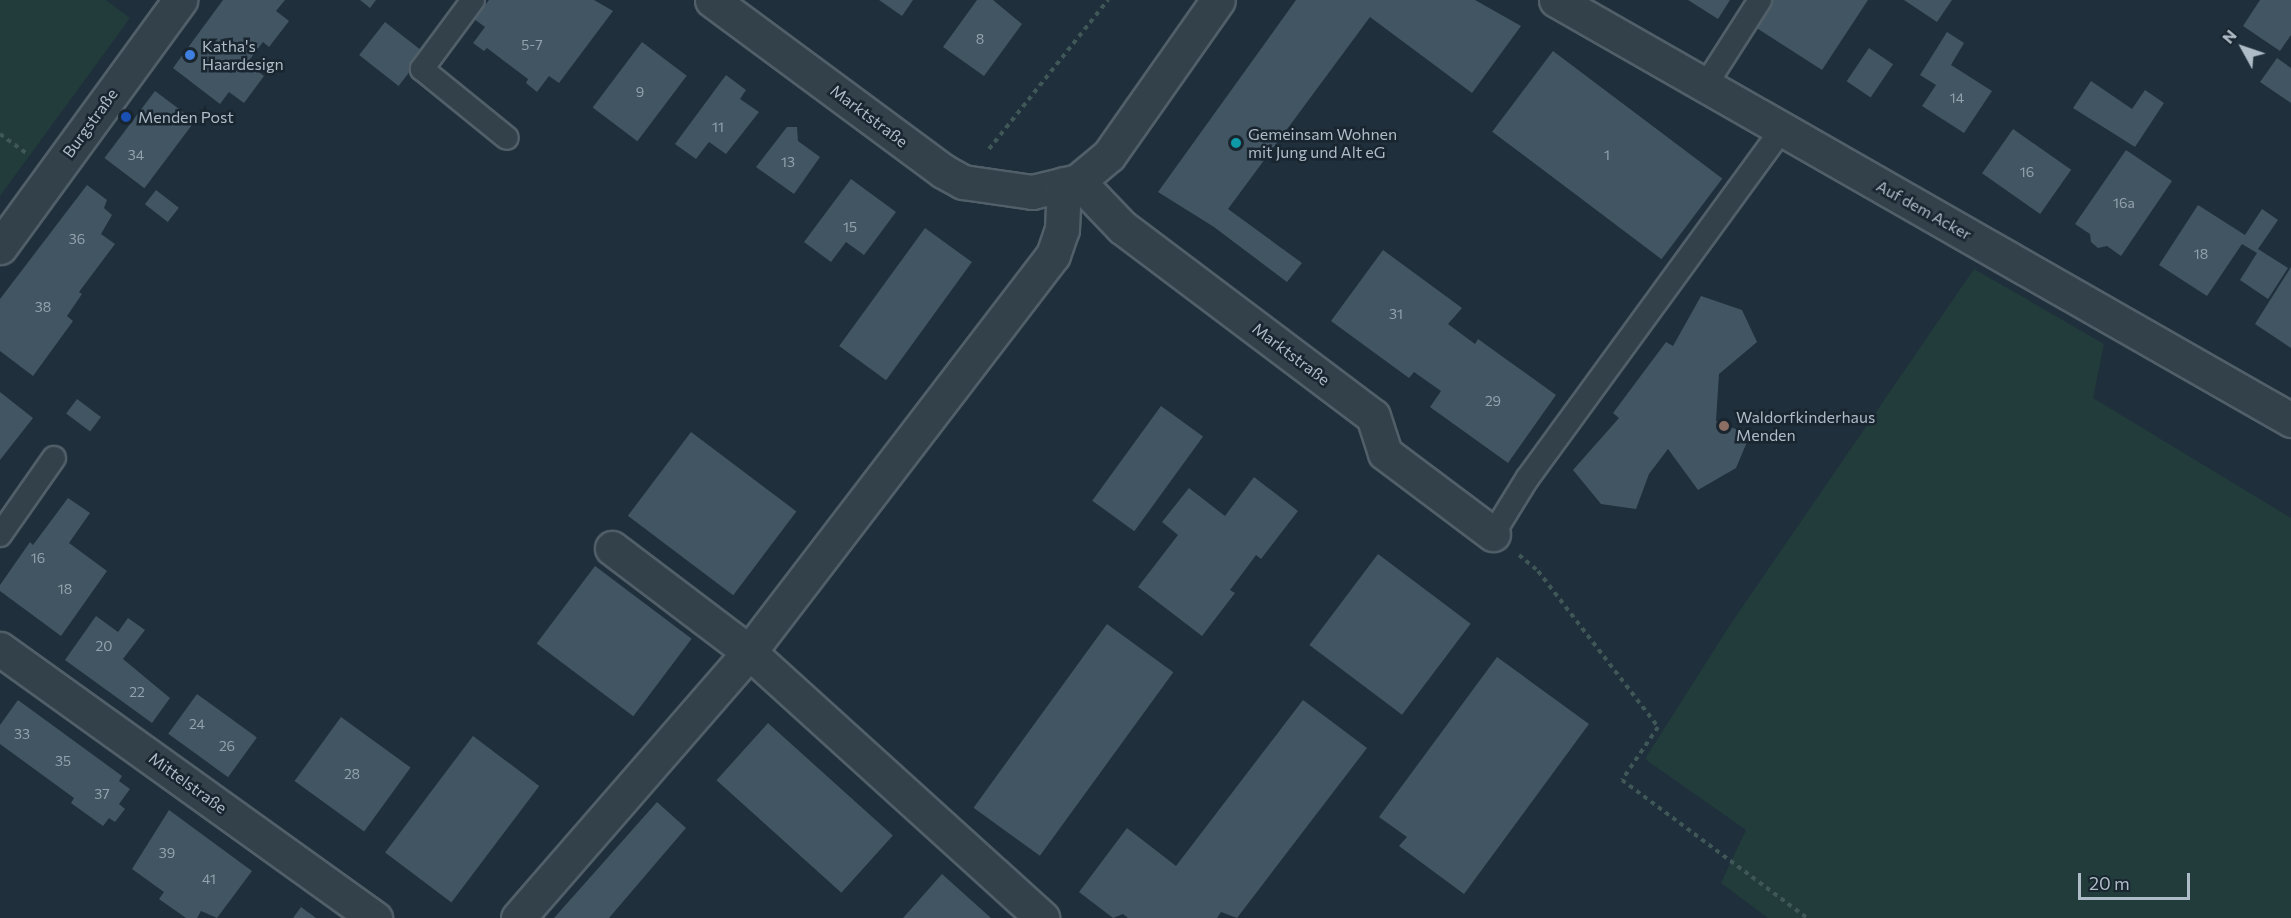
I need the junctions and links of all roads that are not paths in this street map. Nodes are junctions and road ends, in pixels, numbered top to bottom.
1 (180, 0) edge
2 (473, 0) edge
3 (712, 0) edge
4 (1218, 0) edge
5 (1556, 0) edge
6 (1760, 0) edge
7 (1705, 86) junction
8 (1781, 131) junction
9 (507, 138) dead end
10 (1071, 183) junction
11 (0, 246) edge
12 (2291, 420) edge
13 (54, 458) dead end
14 (1493, 534) joint
15 (0, 536) edge
16 (612, 548) dead end
17 (0, 649) edge
18 (749, 652) junction
19 (375, 918) edge
20 (518, 918) edge
21 (1042, 918) edge

1 - 11 street, Burgstraße
2 - 9 lane
3 - 10 street, Marktstraße
4 - 10 street, Marktstraße
5 - 7 street, Auf dem Acker
6 - 7 lane
7 - 8 street, Auf dem Acker
8 - 12 street, Auf dem Acker
8 - 14 lane
10 - 14 street, Marktstraße
10 - 18 street
13 - 15 lane
16 - 18 street
17 - 19 street, Mittelstraße
18 - 20 street
18 - 21 street

